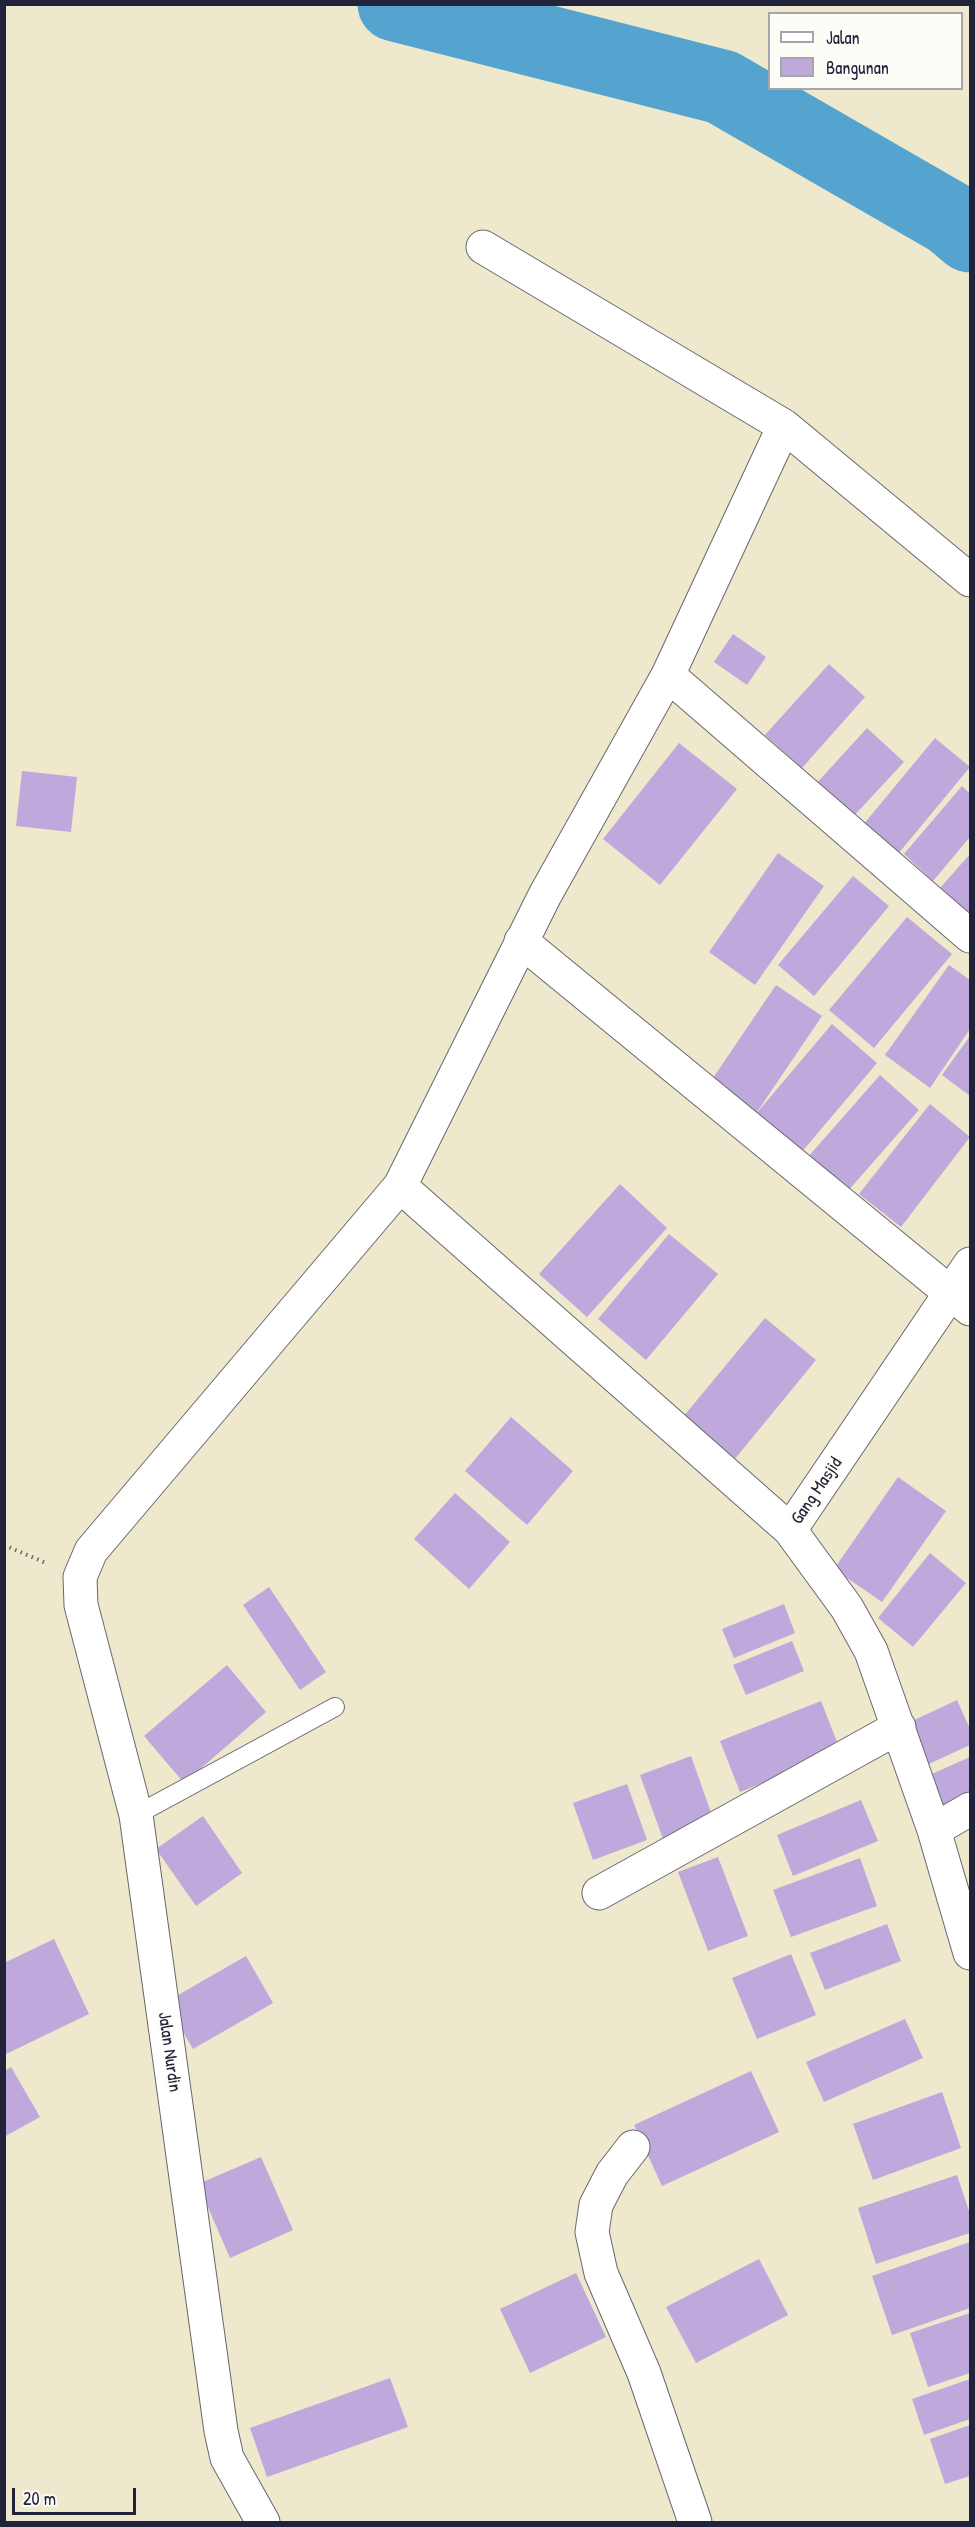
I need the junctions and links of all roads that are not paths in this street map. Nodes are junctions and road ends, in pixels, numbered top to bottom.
1 (483, 247) dead end
2 (784, 426) junction
3 (970, 580) edge
4 (668, 675) junction
5 (970, 936) edge
6 (521, 941) junction
7 (400, 1186) junction
8 (970, 1264) edge
9 (960, 1300) edge
10 (790, 1530) junction
11 (335, 1707) dead end
12 (899, 1727) junction
13 (970, 1809) edge
14 (136, 1815) junction
15 (934, 1830) junction
16 (599, 1893) dead end
17 (970, 1953) edge
18 (633, 2147) dead end
19 (263, 2523) edge
20 (695, 2523) edge

1 - 2 street
2 - 3 street
2 - 4 street
4 - 5 street
4 - 6 street
6 - 7 street
6 - 9 street
7 - 10 street
7 - 14 street, Jalan Nurdin
8 - 9 street, Gang Masjid
9 - 10 street, Gang Masjid
10 - 12 street, Gang Masjid
11 - 14 lane
12 - 15 street, Gang Masjid
12 - 16 street
13 - 15 street
14 - 19 street, Jalan Nurdin
15 - 17 street, Gang Masjid
18 - 20 street

